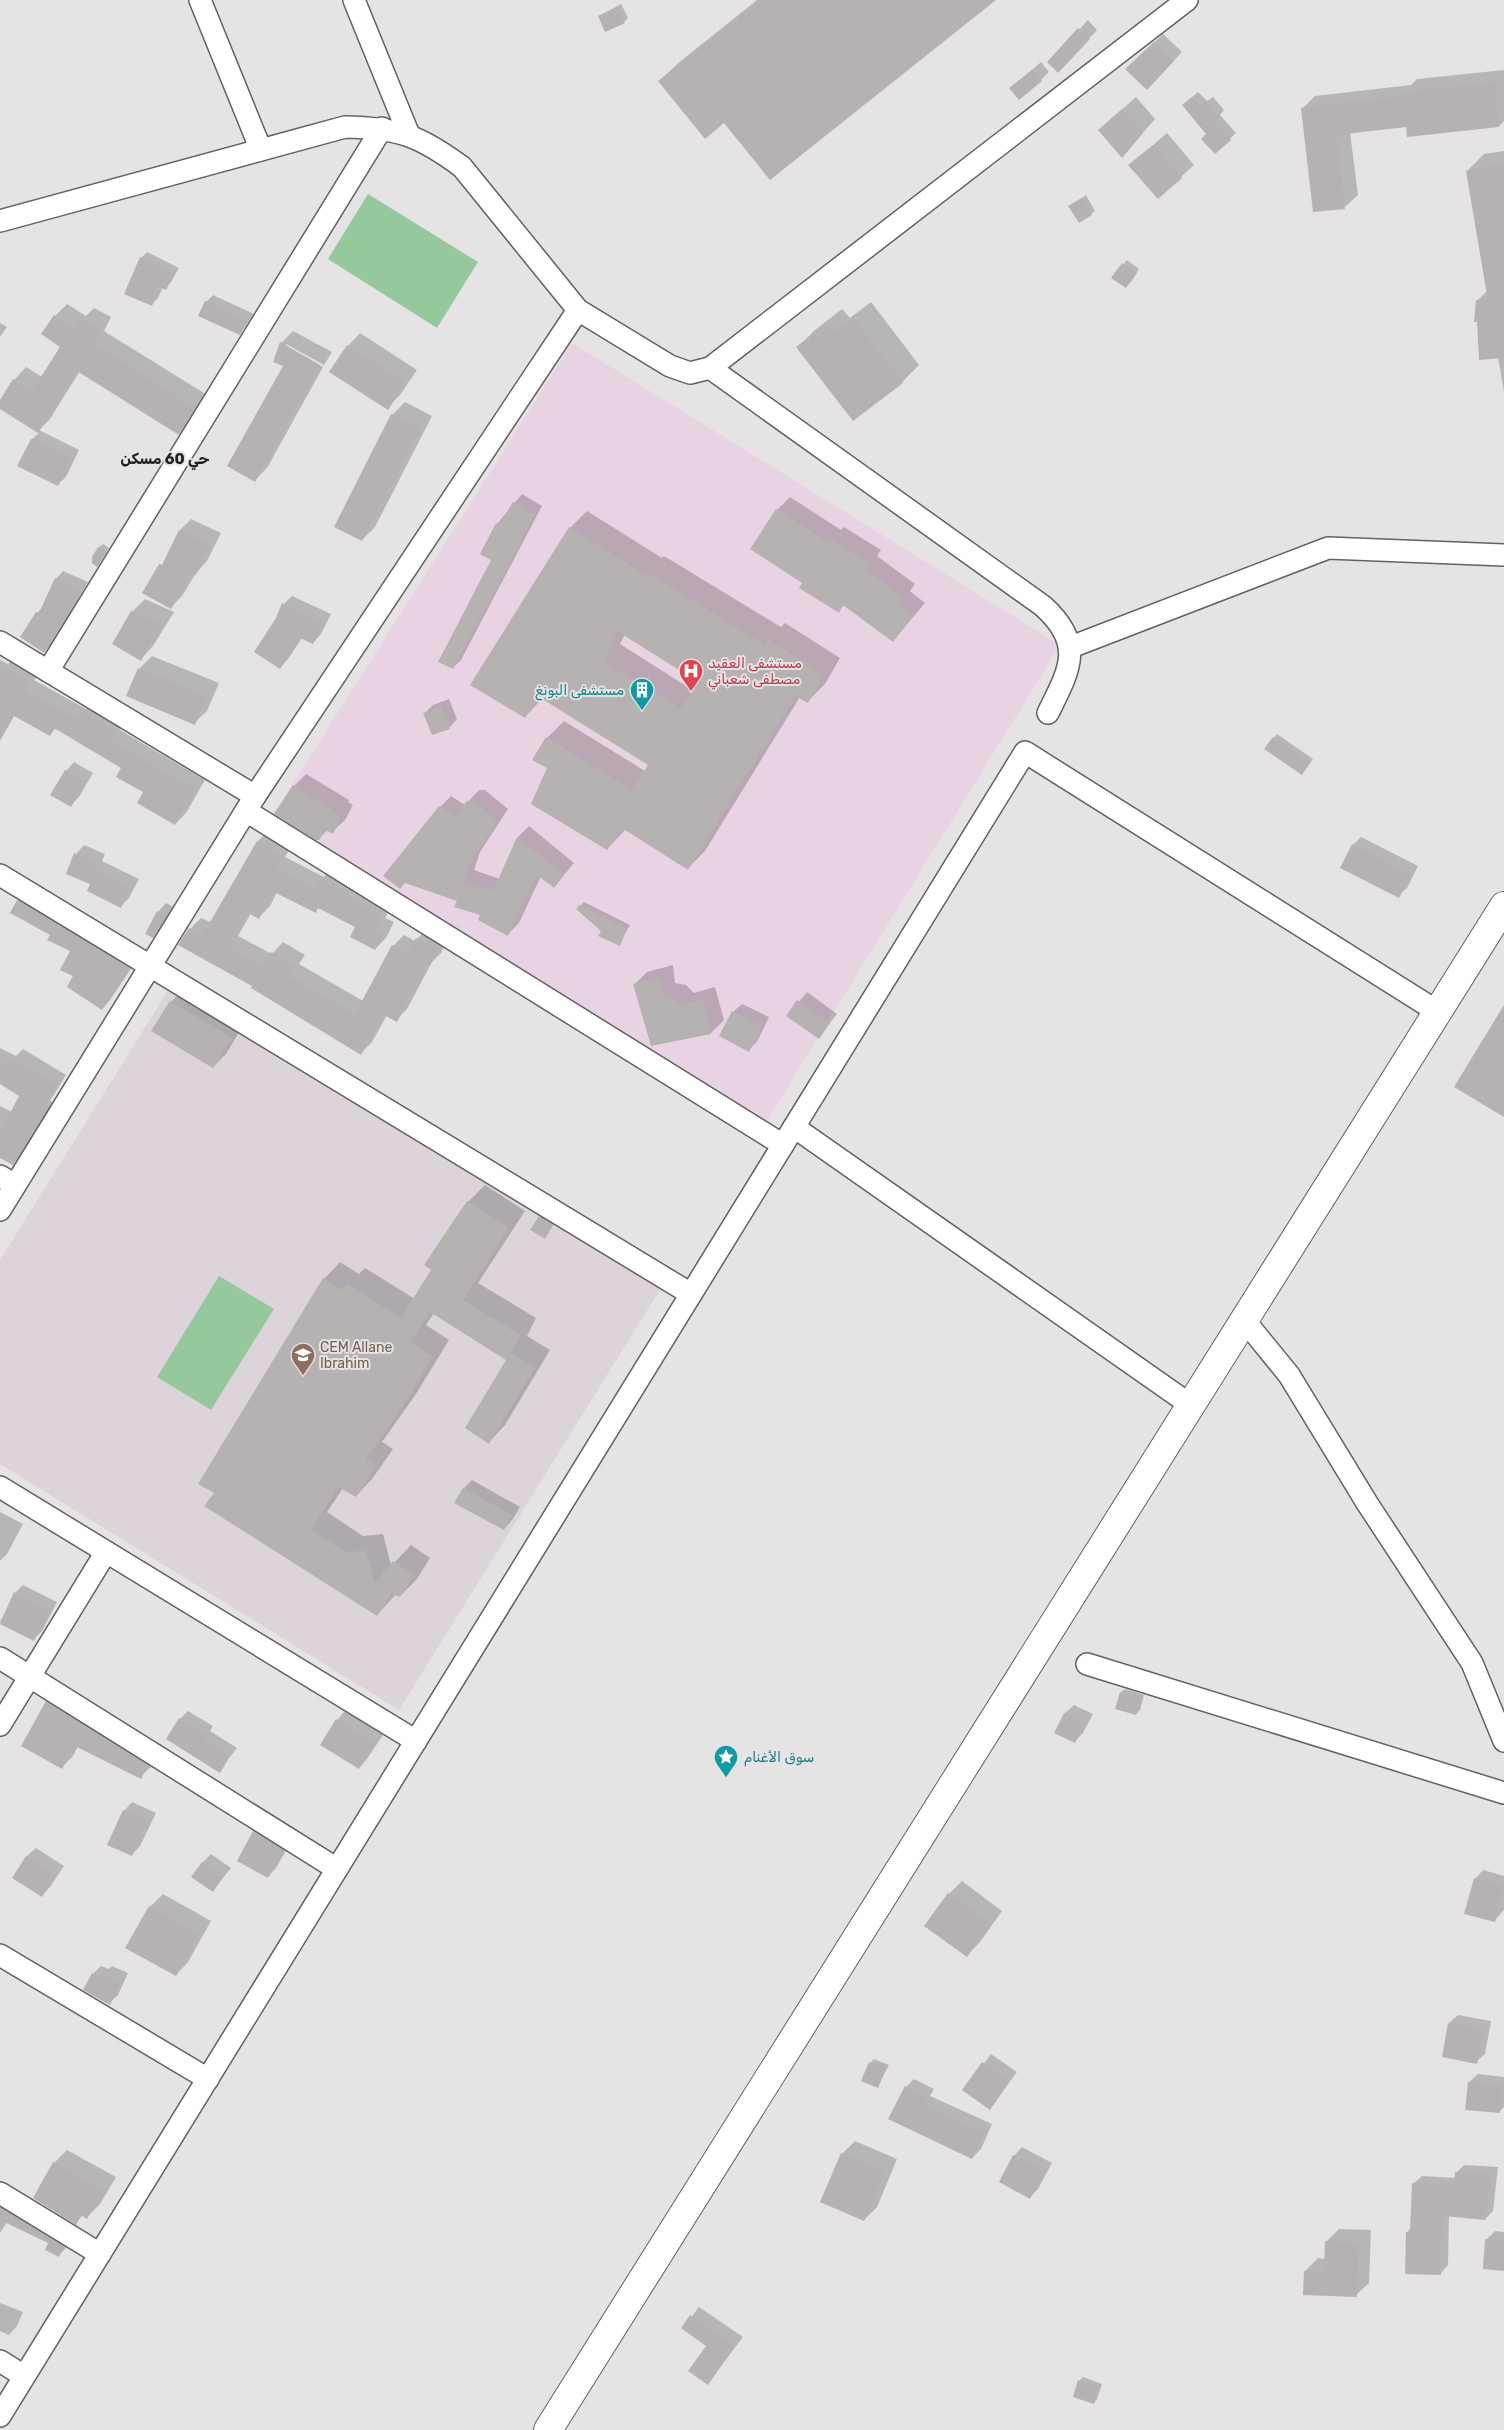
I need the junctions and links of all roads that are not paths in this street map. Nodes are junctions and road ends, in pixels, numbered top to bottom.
1 (200, 0) edge
2 (354, 0) edge
3 (1187, 0) edge
4 (382, 128) junction
5 (409, 135) junction
6 (262, 150) junction
7 (0, 221) edge
8 (578, 310) junction
9 (710, 368) junction
10 (1504, 556) edge
11 (0, 642) edge
12 (1071, 647) junction
13 (48, 671) junction
14 (1048, 714) dead end
15 (251, 803) junction
16 (0, 875) edge
17 (1504, 906) edge
18 (150, 966) junction
19 (1438, 1012) junction
20 (788, 1136) junction
21 (8, 1181) edge
22 (0, 1210) edge
23 (691, 1294) junction
24 (1245, 1321) junction
25 (1192, 1406) junction
26 (0, 1487) edge
27 (106, 1552) junction
28 (0, 1658) edge
29 (1087, 1664) dead end
30 (29, 1676) junction
31 (0, 1724) edge
32 (416, 1741) junction
33 (1504, 1741) edge
34 (1504, 1793) edge
35 (337, 1869) junction
36 (0, 1955) edge
37 (208, 2079) junction
38 (0, 2193) edge
39 (100, 2254) junction
40 (0, 2361) edge
41 (24, 2376) junction
42 (0, 2416) edge
43 (548, 2430) edge

1 - 6 street
2 - 5 street
3 - 9 street
4 - 5 street
4 - 6 street
4 - 13 street
5 - 8 street
6 - 7 street
8 - 9 street
8 - 15 street
9 - 12 street
10 - 12 street
11 - 13 street
12 - 14 street
13 - 15 street
15 - 18 street
15 - 20 street
16 - 18 street
17 - 19 main road
18 - 21 street
18 - 23 street
19 - 20 street
19 - 24 main road
20 - 23 street
20 - 25 street
21 - 22 street
23 - 32 street
24 - 25 main road
24 - 33 street
25 - 43 main road
26 - 27 street
27 - 30 street
27 - 32 street
28 - 30 street
29 - 34 street
30 - 31 street
30 - 35 street
32 - 35 street
35 - 37 street
36 - 37 street
37 - 39 street
38 - 39 street
39 - 41 street
40 - 41 street
41 - 42 street

